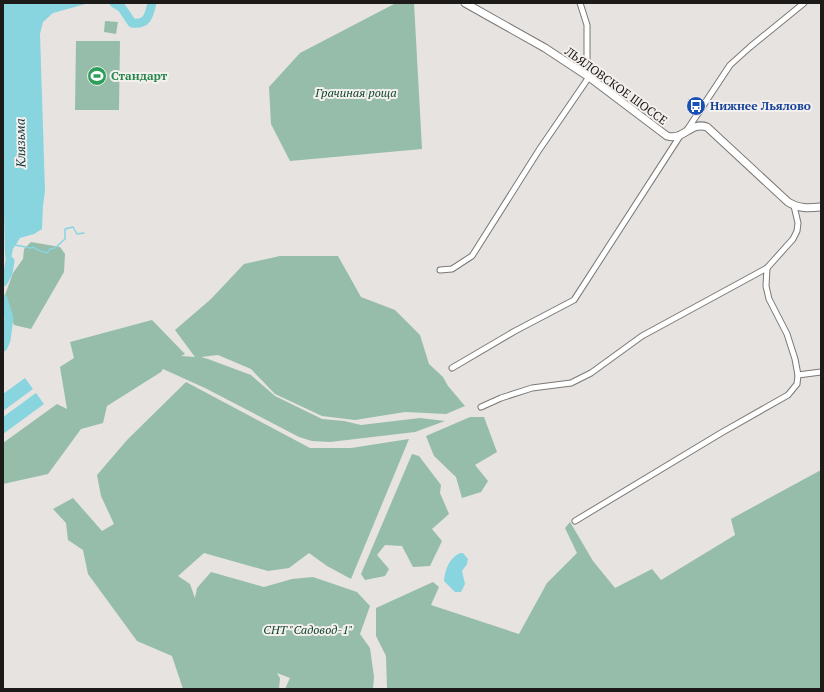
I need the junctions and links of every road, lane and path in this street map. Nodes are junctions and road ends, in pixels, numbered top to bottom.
1 (465, 3) edge
2 (580, 3) edge
3 (804, 3) edge
4 (588, 76) junction
5 (687, 131) junction
6 (680, 136) junction
7 (794, 206) junction
8 (821, 207) edge
9 (766, 268) junction
10 (440, 270) dead end
11 (452, 368) dead end
12 (821, 372) edge
13 (798, 375) junction
14 (481, 407) dead end
15 (574, 521) dead end

1 - 4 street, ЛЬЯЛОВСКОЕ ШОССЕ
2 - 4 street
3 - 5 street
4 - 6 street, ЛЬЯЛОВСКОЕ ШОССЕ
4 - 10 street
5 - 6 street
5 - 7 street
6 - 11 street
7 - 8 street
7 - 9 street
9 - 13 street
9 - 14 street
12 - 13 street
13 - 15 street

